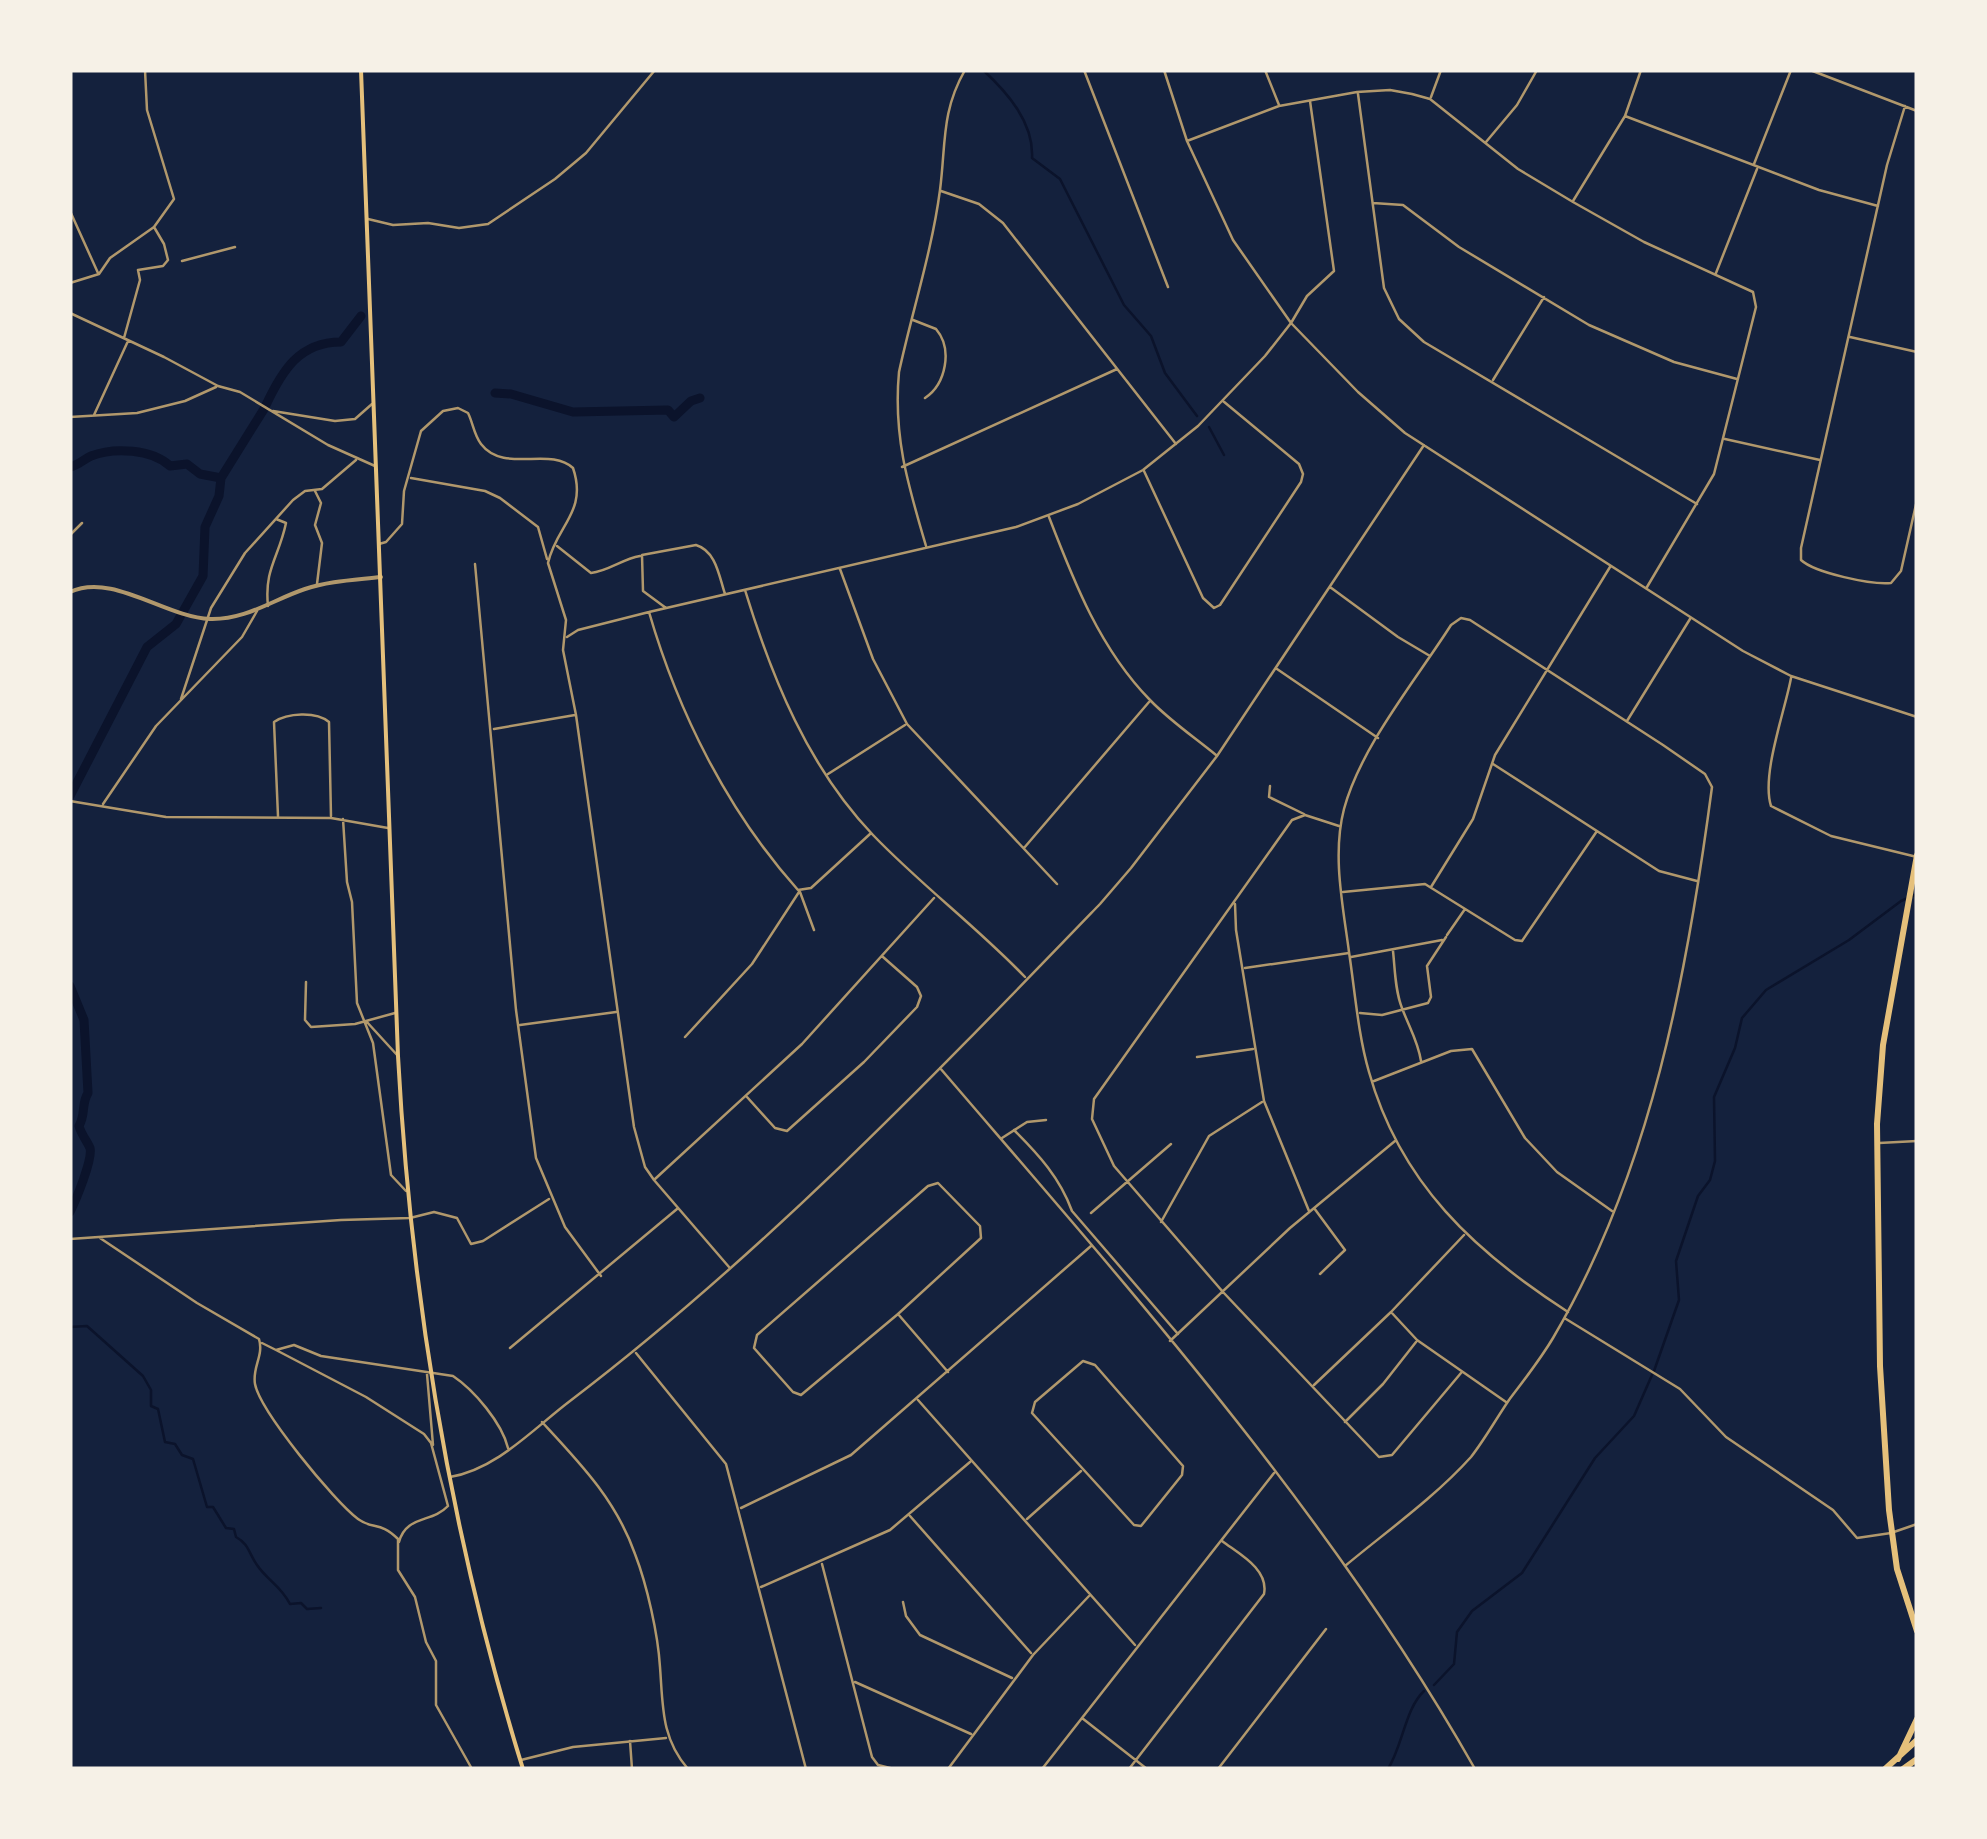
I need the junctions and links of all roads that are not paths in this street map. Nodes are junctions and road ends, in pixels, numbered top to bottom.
1 (144, 70) edge
2 (362, 70) edge
3 (655, 70) edge
4 (966, 70) edge
5 (1084, 70) edge
6 (1164, 70) edge
7 (1265, 70) edge
8 (1441, 70) edge
9 (1537, 70) edge
10 (1641, 70) edge
11 (1791, 70) edge
12 (1810, 70) edge
13 (1358, 92) junction
14 (1430, 99) junction
15 (1310, 101) junction
16 (1279, 106) junction
17 (1905, 106) junction
18 (1917, 111) edge
19 (1625, 116) junction
20 (1187, 141) junction
21 (1485, 144) junction
22 (1756, 167) junction
23 (940, 191) junction
24 (1573, 202) junction
25 (1373, 203) junction
26 (1878, 206) junction
27 (70, 211) edge
28 (367, 219) junction
29 (154, 228) junction
30 (235, 246) dead end
31 (182, 261) dead end
32 (99, 274) junction
33 (1715, 275) junction
34 (70, 283) edge
35 (1168, 287) dead end
36 (1544, 297) junction
37 (70, 313) edge
38 (911, 320) junction
39 (1291, 324) junction
40 (1850, 337) junction
41 (126, 340) junction
42 (1917, 352) edge
43 (1118, 368) junction
44 (1739, 380) junction
45 (1493, 382) junction
46 (218, 386) junction
47 (925, 398) dead end
48 (1222, 401) junction
49 (374, 403) junction
50 (271, 410) junction
51 (93, 416) junction
52 (70, 417) edge
53 (1725, 439) junction
54 (1177, 445) junction
55 (1424, 445) junction
56 (357, 459) junction
57 (1821, 460) junction
58 (376, 467) junction
59 (902, 467) junction
60 (1143, 470) junction
61 (410, 477) junction
62 (315, 492) junction
63 (1917, 500) edge
64 (1698, 505) junction
65 (1050, 516) junction
66 (275, 518) junction
67 (82, 523) dead end
68 (70, 535) edge
69 (379, 544) junction
70 (556, 545) junction
71 (927, 547) junction
72 (642, 555) junction
73 (548, 563) junction
74 (475, 564) dead end
75 (1611, 566) junction
76 (840, 568) junction
77 (380, 577) junction
78 (317, 586) junction
79 (1330, 588) junction
80 (1646, 588) junction
81 (746, 590) junction
82 (70, 592) edge
83 (726, 595) junction
84 (268, 606) junction
85 (668, 608) junction
86 (257, 611) junction
87 (649, 612) junction
88 (1691, 618) junction
89 (208, 619) junction
90 (566, 638) junction
91 (1431, 657) junction
92 (1276, 668) junction
93 (1545, 670) junction
94 (1791, 676) junction
95 (182, 699) junction
96 (1150, 700) junction
97 (576, 715) junction
98 (1917, 717) edge
99 (1627, 721) junction
100 (907, 724) junction
101 (492, 729) junction
102 (1378, 738) junction
103 (1217, 756) junction
104 (1491, 764) junction
105 (826, 775) junction
106 (1270, 786) dead end
107 (70, 800) edge
108 (103, 805) junction
109 (1305, 815) junction
110 (278, 818) junction
111 (332, 818) junction
112 (343, 819) junction
113 (1341, 826) junction
114 (390, 828) junction
115 (1597, 831) junction
116 (871, 832) junction
117 (1023, 849) junction
118 (1917, 856) edge
119 (1700, 882) junction
120 (1057, 884) dead end
121 (1431, 887) junction
122 (800, 890) junction
123 (1341, 893) junction
124 (936, 895) junction
125 (1235, 901) junction
126 (1465, 909) junction
127 (814, 930) dead end
128 (1446, 937) junction
129 (1393, 950) junction
130 (1350, 955) junction
131 (881, 956) junction
132 (1244, 968) junction
133 (1026, 978) junction
134 (306, 982) dead end
135 (1403, 1010) junction
136 (618, 1012) junction
137 (396, 1013) junction
138 (1358, 1013) junction
139 (365, 1020) junction
140 (518, 1026) junction
141 (685, 1037) dead end
142 (1254, 1049) junction
143 (398, 1056) junction
144 (1197, 1056) dead end
145 (1421, 1061) junction
146 (939, 1068) junction
147 (1372, 1082) junction
148 (746, 1096) junction
149 (1264, 1101) junction
150 (1046, 1120) dead end
151 (1014, 1130) junction
152 (1001, 1139) junction
153 (1396, 1140) junction
154 (1917, 1141) edge
155 (1878, 1143) junction
156 (1171, 1144) dead end
157 (654, 1180) junction
158 (1127, 1182) junction
159 (408, 1192) junction
160 (550, 1198) junction
161 (1313, 1207) junction
162 (677, 1209) junction
163 (1308, 1211) junction
164 (1614, 1212) junction
165 (1091, 1213) dead end
166 (410, 1218) junction
167 (1161, 1222) junction
168 (1464, 1234) junction
169 (100, 1238) junction
170 (70, 1239) edge
171 (1090, 1246) junction
172 (730, 1268) junction
173 (1320, 1274) dead end
174 (600, 1276) junction
175 (1223, 1292) junction
176 (1392, 1312) junction
177 (1568, 1312) junction
178 (898, 1314) junction
179 (1564, 1318) junction
180 (1178, 1334) junction
181 (1417, 1340) junction
182 (1170, 1341) junction
183 (261, 1342) junction
184 (510, 1348) dead end
185 (276, 1350) junction
186 (635, 1352) junction
187 (428, 1372) junction
188 (948, 1372) junction
189 (1461, 1372) junction
190 (1313, 1386) junction
191 (917, 1399) junction
192 (1507, 1403) junction
193 (542, 1422) junction
194 (1346, 1422) junction
195 (433, 1446) junction
196 (508, 1449) junction
197 (972, 1460) junction
198 (1082, 1469) junction
199 (1275, 1472) junction
200 (448, 1478) junction
201 (740, 1509) junction
202 (909, 1515) junction
203 (1026, 1520) junction
204 (1917, 1524) edge
205 (1890, 1533) junction
206 (1221, 1540) junction
207 (398, 1542) junction
208 (821, 1562) junction
209 (1345, 1566) junction
210 (760, 1588) junction
211 (1091, 1594) junction
212 (903, 1602) dead end
213 (1326, 1629) dead end
214 (1917, 1631) edge
215 (1136, 1646) junction
216 (1032, 1655) junction
217 (1014, 1678) junction
218 (852, 1681) junction
219 (1082, 1718) junction
220 (1917, 1719) edge
221 (973, 1735) junction
222 (667, 1738) junction
223 (1917, 1740) edge
224 (630, 1741) junction
225 (1898, 1758) junction
226 (520, 1760) junction
227 (1136, 1760) junction
228 (1917, 1763) edge
229 (1905, 1768) edge
230 (472, 1769) edge
231 (523, 1769) edge
232 (632, 1769) edge
233 (688, 1769) edge
234 (806, 1769) edge
235 (894, 1769) edge
236 (948, 1769) edge
237 (1042, 1769) edge
238 (1129, 1769) edge
239 (1147, 1769) edge
240 (1218, 1769) edge
241 (1476, 1769) edge
242 (1885, 1769) edge

1 - 29 street
2 - 28 main road
3 - 28 street
4 - 23 street
5 - 35 street
6 - 20 street
7 - 16 street
8 - 14 street
9 - 21 street
10 - 19 street
11 - 22 street
12 - 17 street
13 - 14 street
13 - 15 street
13 - 25 street
14 - 21 street
15 - 16 street
15 - 39 street
16 - 20 street
17 - 18 street
17 - 26 street
19 - 22 street
19 - 24 street
20 - 39 street
21 - 24 street
22 - 26 street
22 - 33 street
23 - 38 street
23 - 43 street
24 - 33 street
25 - 36 street
25 - 45 street
26 - 40 street
27 - 32 street
28 - 49 main road
29 - 32 street
29 - 41 street
30 - 31 street
32 - 34 street
33 - 44 street
36 - 44 street
36 - 45 street
37 - 41 street
38 - 47 street
38 - 59 street
39 - 48 street
39 - 55 street
40 - 42 street
40 - 57 street
41 - 46 street
41 - 51 street
43 - 54 street
43 - 59 street
44 - 53 street
45 - 64 street
46 - 50 street
46 - 51 street
48 - 54 street
48 - 60 street
49 - 50 street
49 - 58 main road
50 - 56 street
51 - 52 street
53 - 57 street
53 - 64 street
54 - 60 street
55 - 75 street
55 - 79 street
56 - 58 street
56 - 62 street
57 - 63 street
58 - 69 main road
59 - 71 street
60 - 65 street
61 - 69 street
61 - 70 street
61 - 73 street
62 - 66 street
62 - 78 street
64 - 80 street
65 - 71 street
65 - 96 street
66 - 84 street
66 - 89 street
67 - 68 street
69 - 77 main road
70 - 72 street
70 - 73 street
71 - 76 street
72 - 83 street
72 - 85 street
73 - 90 street
74 - 101 street
75 - 80 street
75 - 93 street
76 - 81 street
76 - 100 street
77 - 78 street
77 - 114 main road
78 - 84 street
79 - 91 street
79 - 92 street
80 - 88 street
81 - 83 street
81 - 105 street
82 - 89 street
83 - 85 street
84 - 86 street
85 - 87 street
86 - 89 street
86 - 95 street
87 - 90 street
87 - 122 street
88 - 94 street
88 - 99 street
89 - 95 street
90 - 97 street
91 - 93 street
91 - 102 street
92 - 102 street
92 - 103 street
93 - 99 street
93 - 104 street
94 - 98 street
94 - 118 street
95 - 108 street
96 - 103 street
96 - 117 street
97 - 101 street
97 - 136 street
99 - 119 street
100 - 105 street
100 - 117 street
101 - 140 street
102 - 113 street
103 - 133 street
104 - 115 street
104 - 121 street
105 - 116 street
106 - 109 street
107 - 108 street
108 - 110 street
109 - 113 street
109 - 125 street
110 - 111 street
110 - 111 street
111 - 112 street
112 - 114 street
112 - 139 street
113 - 123 street
114 - 137 main road
115 - 119 street
115 - 126 street
116 - 122 street
116 - 124 street
117 - 120 street
118 - 155 highway
119 - 164 street
121 - 123 street
121 - 126 street
122 - 127 street
122 - 141 street
123 - 130 street
124 - 131 street
124 - 133 street
125 - 132 street
125 - 158 street
126 - 128 street
128 - 129 street
128 - 135 street
129 - 130 street
129 - 135 street
130 - 132 street
130 - 138 street
131 - 148 street
131 - 148 street
132 - 142 street
133 - 146 street
134 - 139 street
135 - 138 street
135 - 145 street
136 - 140 street
136 - 157 street
137 - 139 street
137 - 143 main road
138 - 147 street
139 - 143 street
139 - 159 street
140 - 160 street
142 - 144 street
142 - 149 street
143 - 159 main road
145 - 147 street
145 - 164 street
146 - 152 street
146 - 172 street
147 - 153 street
148 - 157 street
149 - 163 street
149 - 167 street
150 - 151 street
151 - 152 street
151 - 180 street
152 - 171 street
153 - 161 street
153 - 168 street
154 - 155 street
155 - 205 highway
156 - 158 street
157 - 162 street
158 - 165 street
158 - 167 street
159 - 166 main road
160 - 166 street
160 - 174 street
161 - 163 street
161 - 173 street
162 - 172 street
162 - 174 street
163 - 175 street
164 - 177 street
166 - 169 street
166 - 187 main road
167 - 175 street
168 - 176 street
168 - 177 street
169 - 170 street
169 - 183 street
171 - 182 street
171 - 188 street
172 - 186 street
174 - 184 street
175 - 180 street
175 - 190 street
176 - 181 street
176 - 190 street
177 - 179 street
178 - 178 street
178 - 188 street
179 - 192 street
179 - 205 street
180 - 182 street
181 - 189 street
181 - 194 street
182 - 199 street
183 - 185 street
183 - 207 street
185 - 187 street
185 - 195 street
186 - 193 street
186 - 201 street
187 - 195 street
187 - 196 street
187 - 200 main road
188 - 191 street
189 - 192 street
189 - 194 street
190 - 194 street
191 - 197 street
191 - 201 street
192 - 209 street
193 - 196 street
193 - 222 street
195 - 207 street
196 - 200 street
197 - 202 street
197 - 203 street
198 - 198 street
198 - 203 street
199 - 206 street
199 - 209 street
200 - 226 main road
201 - 210 street
202 - 208 street
202 - 216 street
203 - 211 street
204 - 205 street
205 - 214 highway
206 - 215 street
206 - 227 street
207 - 230 street
208 - 210 street
208 - 218 street
209 - 241 street
210 - 234 street
211 - 215 street
211 - 216 street
212 - 217 street
213 - 240 street
215 - 219 street
216 - 217 street
217 - 221 street
218 - 221 street
218 - 235 street
219 - 227 street
219 - 237 street
220 - 225 highway
221 - 236 street
222 - 224 street
222 - 233 street
223 - 225 highway
224 - 226 street
224 - 232 street
225 - 242 highway
226 - 231 main road
227 - 238 street
227 - 239 street
228 - 229 highway

